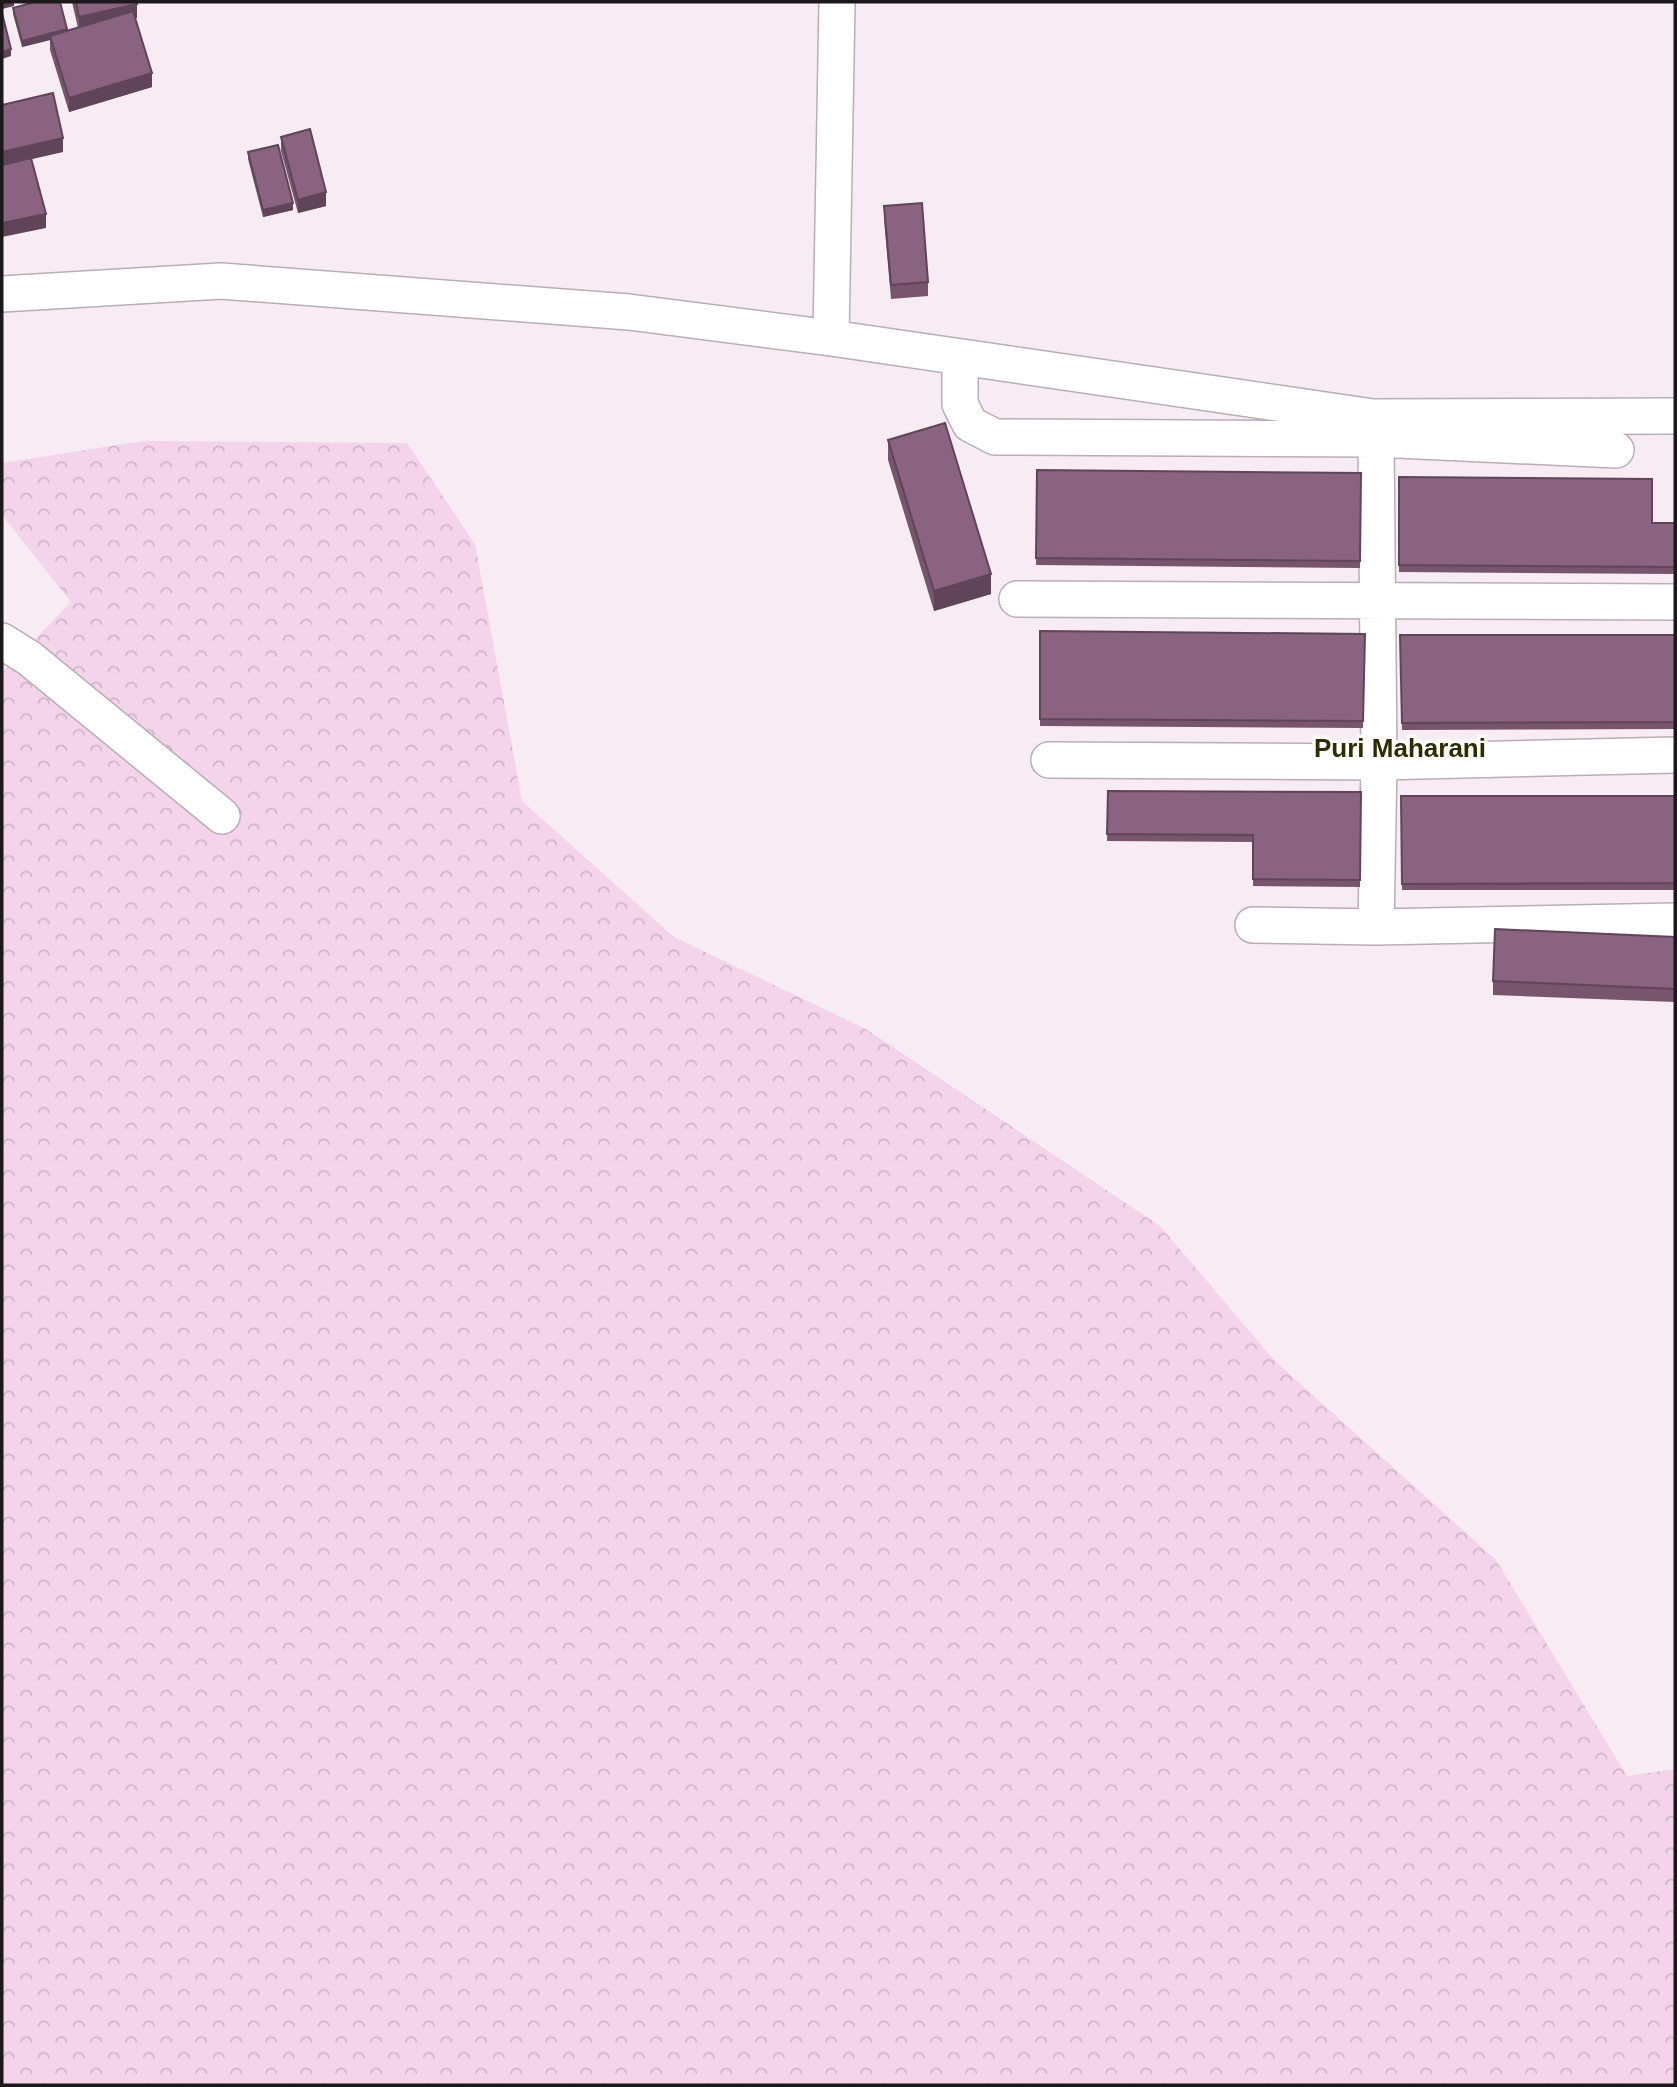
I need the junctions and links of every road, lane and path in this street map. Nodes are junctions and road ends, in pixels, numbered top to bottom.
1 (838, 2) edge
2 (2, 294) edge
3 (831, 338) junction
4 (960, 357) junction
5 (1675, 416) edge
6 (1377, 439) junction
7 (1616, 450) dead end
8 (1017, 599) dead end
9 (1377, 599) junction
10 (1675, 602) edge
11 (2, 641) edge
12 (1675, 755) edge
13 (1049, 760) dead end
14 (1378, 762) junction
15 (222, 817) dead end
16 (1675, 921) edge
17 (1253, 925) dead end
18 (1376, 927) junction

1 - 3 street
2 - 3 street
3 - 4 street
4 - 5 street
4 - 6 street
6 - 7 street
6 - 9 street
8 - 9 street
9 - 10 street
9 - 14 street
11 - 15 street
12 - 14 street
13 - 14 street
14 - 18 street
16 - 18 street
17 - 18 street

